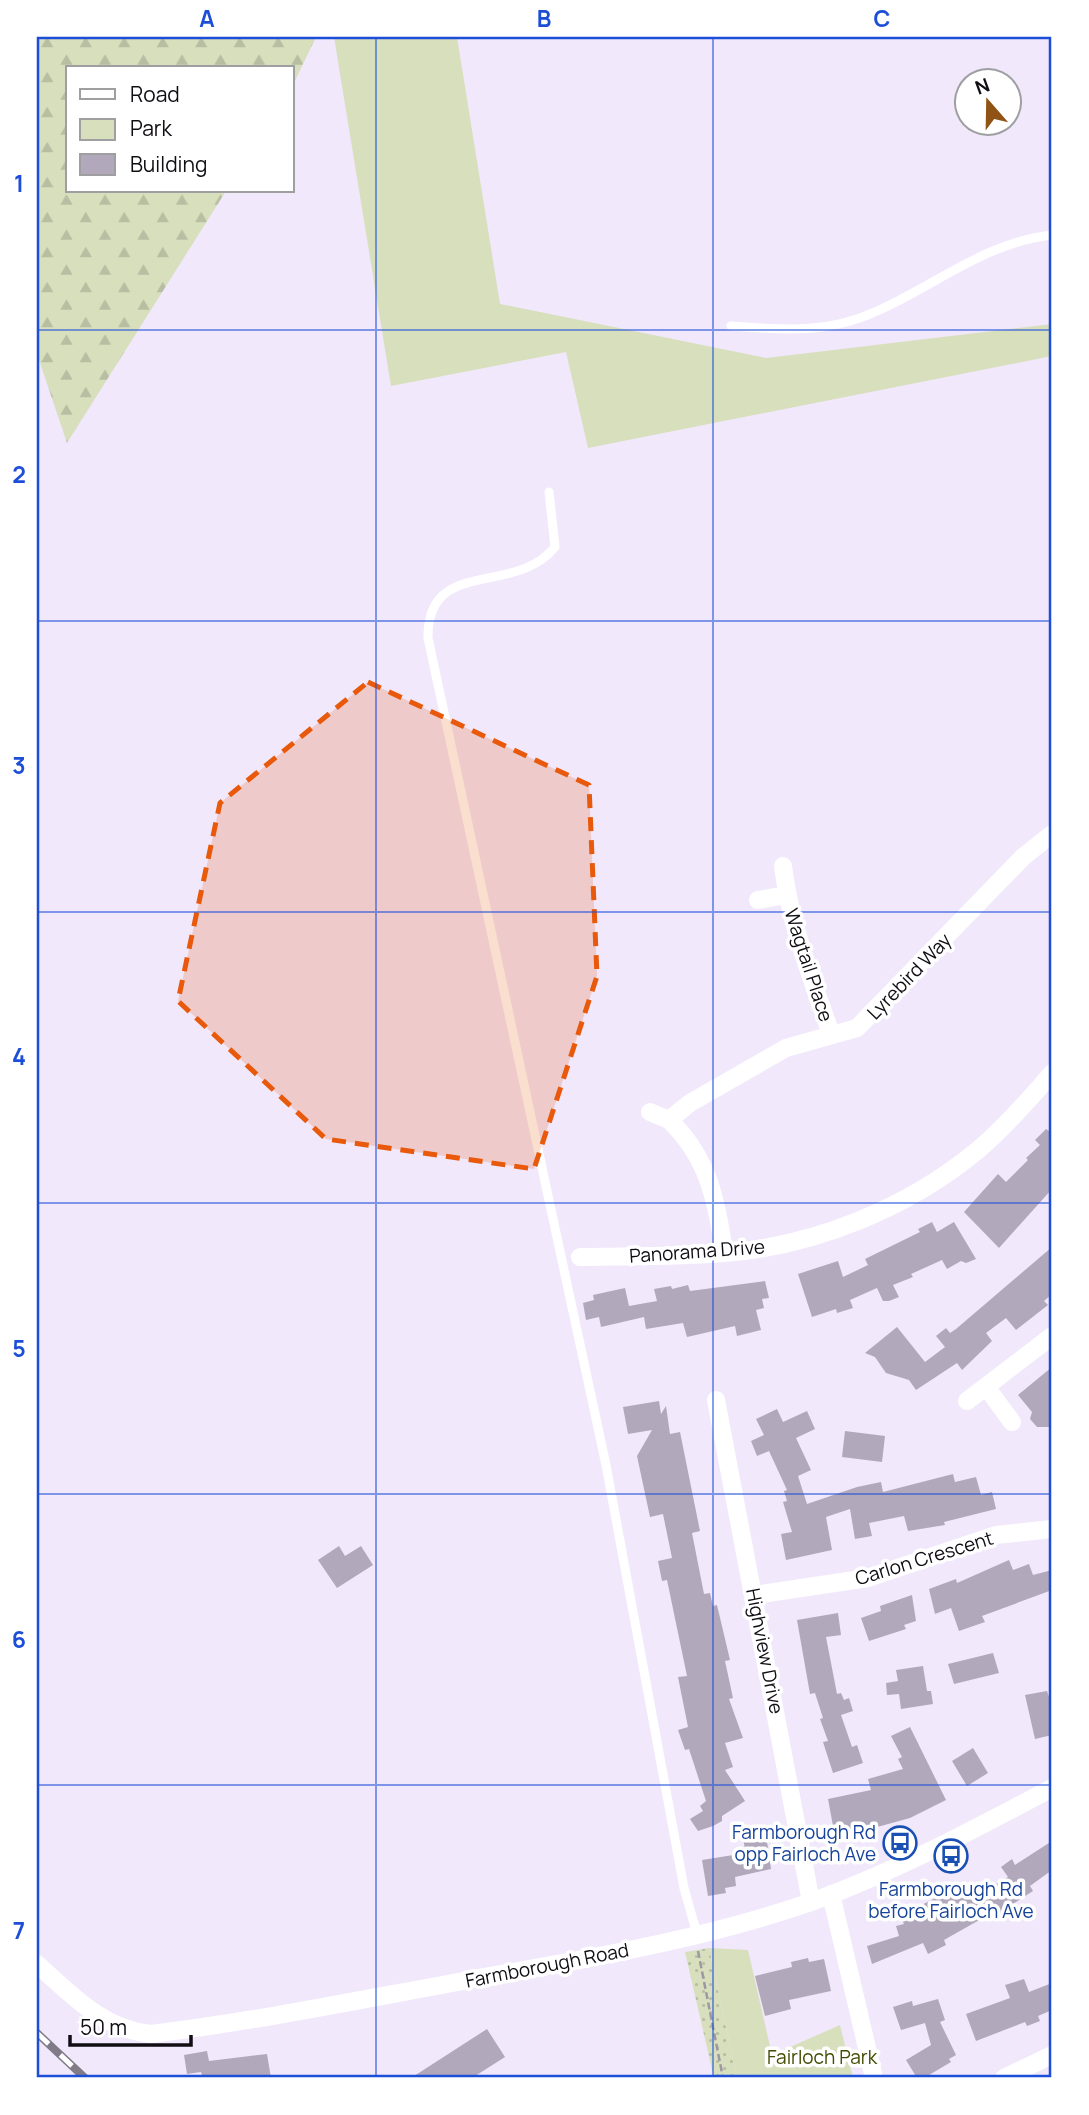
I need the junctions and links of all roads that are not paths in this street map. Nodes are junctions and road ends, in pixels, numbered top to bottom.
1 (1052, 235) edge
2 (731, 326) dead end
3 (549, 492) dead end
4 (1052, 834) edge
5 (783, 866) dead end
6 (786, 895) junction
7 (758, 900) dead end
8 (831, 1034) junction
9 (1052, 1073) edge
10 (650, 1111) dead end
11 (669, 1120) junction
12 (724, 1253) junction
13 (580, 1257) dead end
14 (1052, 1336) edge
15 (987, 1388) junction
16 (716, 1400) dead end
17 (967, 1401) dead end
18 (1012, 1422) dead end
19 (1052, 1529) edge
20 (755, 1595) junction
21 (1052, 1788) edge
22 (831, 1894) junction
23 (811, 1902) junction
24 (697, 1934) junction
25 (37, 1964) edge
26 (1052, 2055) edge
27 (874, 2078) edge
28 (1004, 2078) edge

1 - 2 lane
3 - 24 lane
4 - 8 street, Lyrebird Way
5 - 6 street, Wagtail Place
6 - 7 street, Wagtail Place
6 - 8 street, Wagtail Place
8 - 11 street, Lyrebird Way
9 - 12 street, Panorama Drive
10 - 11 street
11 - 12 street
12 - 13 street, Panorama Drive
14 - 15 street
15 - 17 street
15 - 18 street
16 - 20 street, Highview Drive
19 - 20 street, Carlon Crescent
20 - 23 street, Highview Drive
21 - 22 street, Farmborough Road
22 - 23 street, Farmborough Road
22 - 27 street
23 - 24 street, Farmborough Road
24 - 25 street, Farmborough Road
26 - 28 street

